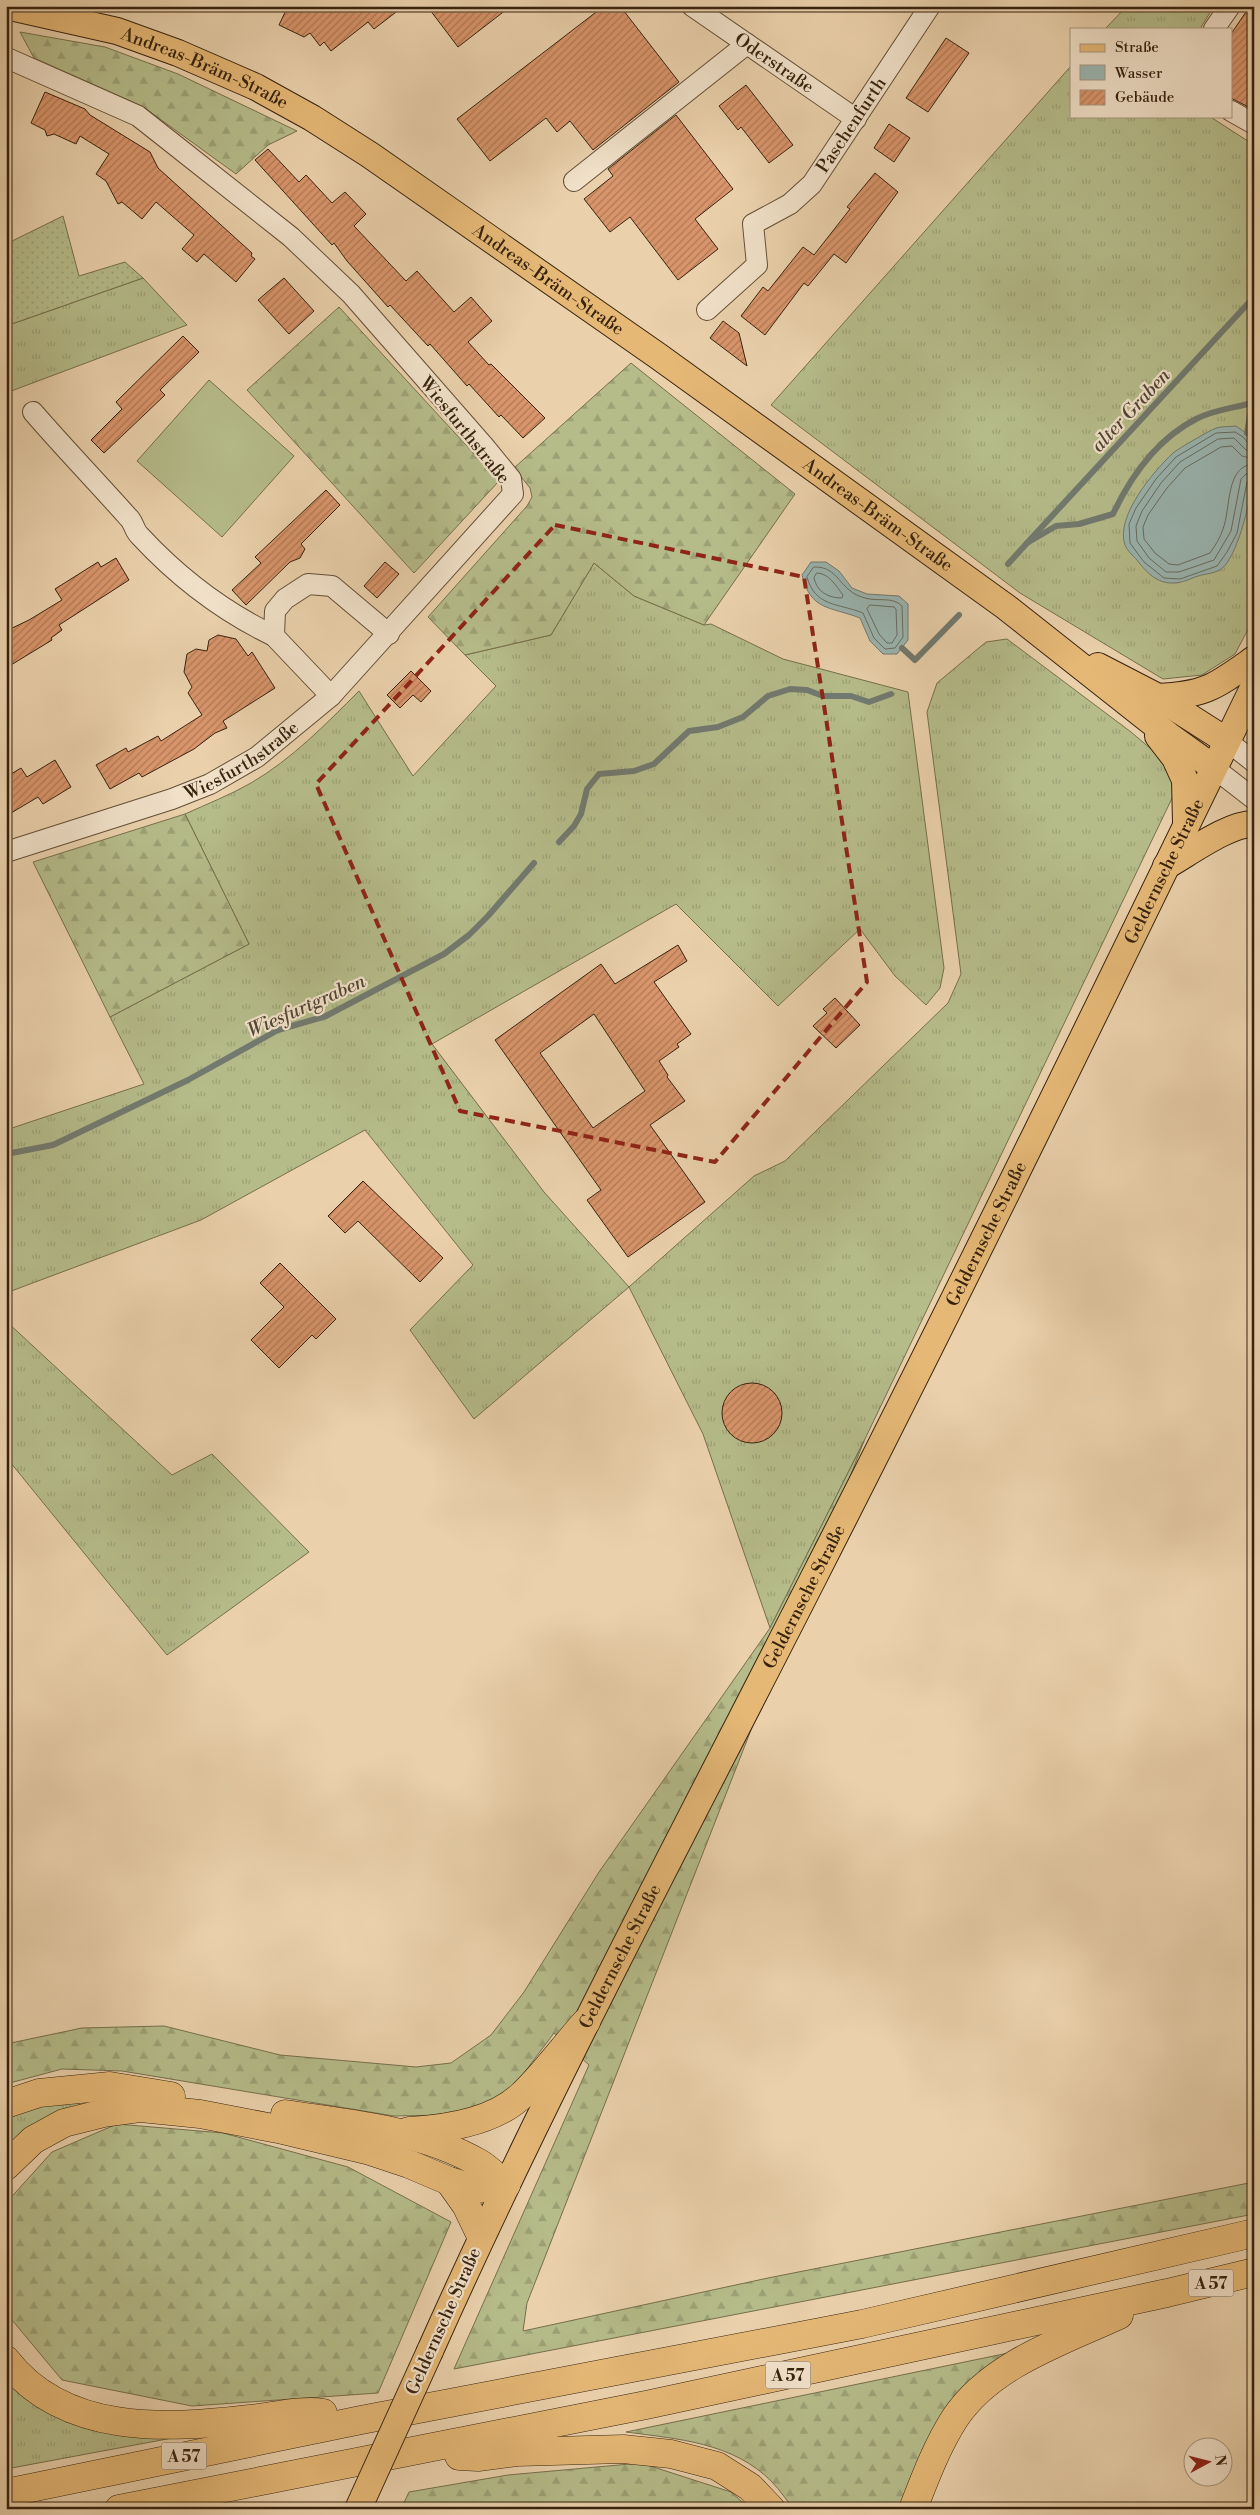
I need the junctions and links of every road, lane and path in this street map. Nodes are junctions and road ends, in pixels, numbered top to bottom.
1 (6, 6) edge
2 (692, 6) edge
3 (930, 6) edge
4 (1230, 6) edge
5 (1215, 28) edge
6 (747, 44) junction
7 (7, 58) edge
8 (1232, 112) edge
9 (856, 119) junction
10 (1254, 124) edge
11 (574, 181) dead end
12 (707, 310) dead end
13 (33, 412) dead end
14 (390, 634) junction
15 (274, 636) junction
16 (1254, 659) edge
17 (1254, 686) edge
18 (331, 696) junction
19 (1152, 707) junction
20 (1227, 741) junction
21 (1254, 762) edge
22 (1214, 768) junction
23 (1254, 799) edge
24 (1254, 824) edge
25 (1186, 826) junction
26 (6, 852) edge
27 (1166, 866) junction
28 (586, 2022) junction
29 (6, 2104) edge
30 (401, 2132) junction
31 (6, 2166) edge
32 (449, 2181) junction
33 (506, 2185) junction
34 (1254, 2233) edge
35 (481, 2236) junction
36 (1254, 2272) edge
37 (1167, 2293) junction
38 (6, 2360) edge
39 (361, 2420) junction
40 (408, 2452) junction
41 (6, 2493) edge
42 (119, 2509) edge
43 (358, 2509) edge
44 (771, 2509) edge
45 (914, 2509) edge

1 - 19 main road, Andreas-Bräm-Straße
2 - 6 street, Oderstraße
3 - 9 street, Paschenfurth
4 - 5 street
6 - 9 street, Oderstraße
6 - 11 street
7 - 14 street, Wiesfurthstraße
8 - 10 street
9 - 12 street, Paschenfurth
13 - 15 street
14 - 15 street
14 - 18 street, Wiesfurthstraße
15 - 18 street
16 - 19 main road
17 - 20 main road, Geldernsche Straße
18 - 26 street, Wiesfurthstraße
19 - 20 main road, Andreas-Bräm-Straße
19 - 22 main road, Andreas-Bräm-Straße
19 - 25 main road
20 - 21 street
20 - 22 main road, Geldernsche Straße
22 - 23 street
22 - 25 main road, Geldernsche Straße
24 - 27 main road
25 - 27 main road, Geldernsche Straße
27 - 28 main road, Geldernsche Straße
28 - 30 highway
28 - 33 main road, Geldernsche Straße
29 - 30 highway
30 - 33 highway
31 - 32 highway
32 - 33 highway
32 - 35 highway
33 - 35 main road, Geldernsche Straße
34 - 39 highway, A 57
35 - 43 main road, Geldernsche Straße, bridge
36 - 37 highway, A 57
37 - 40 highway, A 57
37 - 45 highway
38 - 39 highway
39 - 41 highway, A 57
40 - 42 highway, A 57
40 - 44 highway

